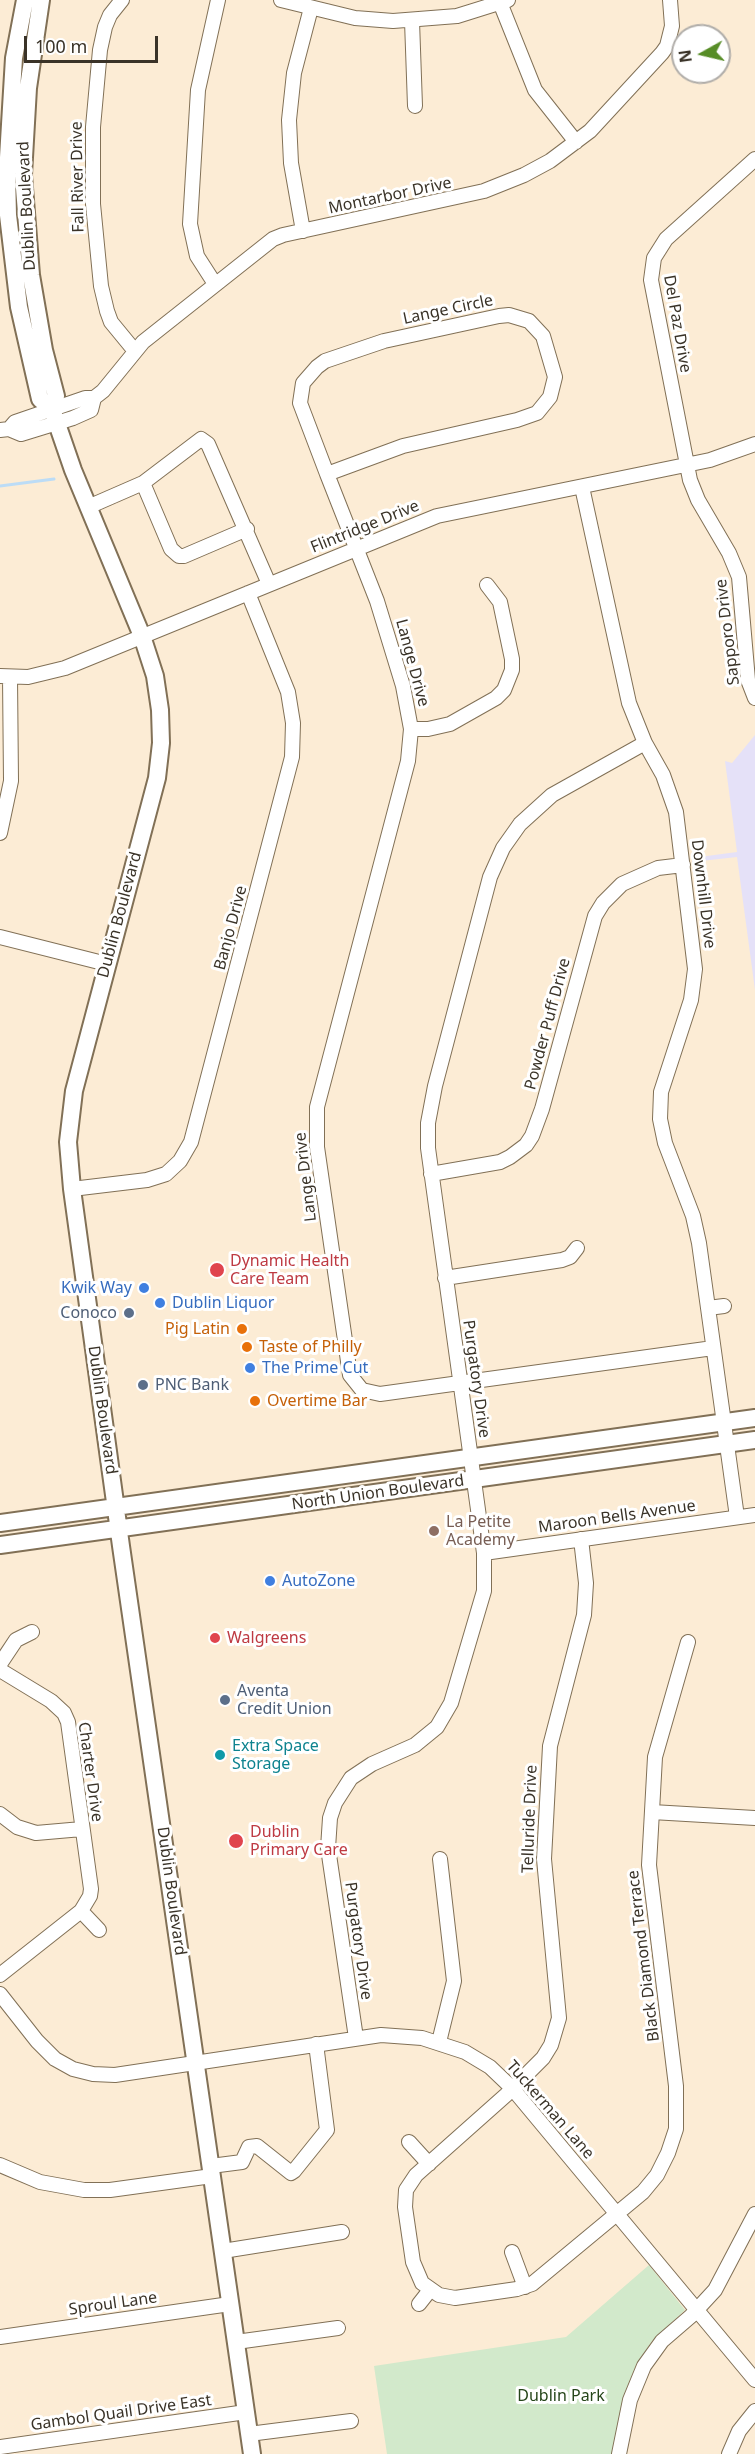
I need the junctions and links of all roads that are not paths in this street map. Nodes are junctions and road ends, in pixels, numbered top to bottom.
1 (25, 0) edge
2 (41, 0) edge
3 (122, 0) edge
4 (218, 0) edge
5 (281, 0) edge
6 (502, 1) edge
7 (671, 7) edge
8 (311, 8) junction
9 (686, 13) dead end
10 (412, 21) junction
11 (415, 106) dead end
12 (576, 142) junction
13 (755, 159) edge
14 (303, 231) junction
15 (215, 284) junction
16 (134, 350) junction
17 (54, 416) junction
18 (4, 430) edge
19 (755, 444) edge
20 (688, 465) junction
21 (327, 474) junction
22 (142, 483) junction
23 (582, 487) junction
24 (88, 507) junction
25 (247, 529) junction
26 (357, 548) junction
27 (269, 584) junction
28 (487, 585) dead end
29 (248, 593) junction
30 (142, 636) junction
31 (5, 676) edge
32 (755, 698) edge
33 (411, 729) junction
34 (645, 743) junction
35 (0, 833) edge
36 (683, 865) junction
37 (0, 937) edge
38 (107, 964) junction
39 (431, 1174) junction
40 (72, 1189) junction
41 (577, 1248) dead end
42 (445, 1278) junction
43 (724, 1306) dead end
44 (708, 1308) junction
45 (713, 1348) junction
46 (460, 1384) junction
47 (755, 1418) edge
48 (724, 1422) junction
49 (755, 1440) edge
50 (727, 1444) junction
51 (470, 1458) junction
52 (473, 1480) junction
53 (116, 1508) junction
54 (755, 1515) edge
55 (737, 1517) junction
56 (0, 1523) edge
57 (118, 1530) junction
58 (581, 1539) junction
59 (0, 1545) edge
60 (484, 1553) junction
61 (32, 1632) dead end
62 (688, 1642) dead end
63 (0, 1664) edge
64 (0, 1670) edge
65 (652, 1812) junction
66 (0, 1814) edge
67 (755, 1818) edge
68 (82, 1829) junction
69 (440, 1859) dead end
70 (81, 1911) junction
71 (99, 1930) dead end
72 (0, 1975) edge
73 (0, 1994) edge
74 (356, 2038) junction
75 (439, 2042) junction
76 (316, 2044) junction
77 (196, 2062) junction
78 (512, 2088) junction
79 (409, 2142) dead end
80 (429, 2164) junction
81 (0, 2165) edge
82 (211, 2171) junction
83 (618, 2214) junction
84 (755, 2214) edge
85 (342, 2232) dead end
86 (223, 2251) junction
87 (512, 2252) dead end
88 (525, 2287) junction
89 (430, 2290) junction
90 (230, 2304) junction
91 (419, 2304) dead end
92 (697, 2310) junction
93 (338, 2328) dead end
94 (0, 2337) edge
95 (236, 2342) junction
96 (755, 2380) edge
97 (755, 2411) edge
98 (246, 2412) junction
99 (351, 2421) dead end
100 (249, 2434) junction
101 (0, 2447) edge
102 (252, 2454) edge
103 (619, 2454) edge
104 (729, 2454) edge

1 - 17 main road, Dublin Boulevard
2 - 17 main road, Dublin Boulevard
3 - 16 street, Fall River Drive
4 - 15 street
5 - 8 street
6 - 10 street
6 - 12 street
7 - 9 street, Montarbor Drive
7 - 12 street, Montarbor Drive
8 - 10 street
8 - 14 street
10 - 11 street
12 - 14 street, Montarbor Drive
13 - 20 street, Del Paz Drive
14 - 15 street, Montarbor Drive
15 - 16 street, Montarbor Drive
16 - 17 street, Montarbor Drive
17 - 18 street, Montarbor Drive
17 - 24 main road, Dublin Boulevard
19 - 20 street, Flintridge Drive
20 - 23 street, Flintridge Drive
20 - 32 street, Sapporo Drive
21 - 21 street, Lange Circle
21 - 26 street, Lange Circle
22 - 24 street
22 - 25 street
22 - 25 street
23 - 26 street, Flintridge Drive
23 - 34 street, Downhill Drive
24 - 30 main road, Dublin Boulevard
25 - 27 street
26 - 27 street, Flintridge Drive
26 - 33 street, Lange Drive
27 - 29 street, Flintridge Drive
28 - 33 street
29 - 30 street, Flintridge Drive
29 - 40 street, Banjo Drive
30 - 31 street, Flintridge Drive
30 - 38 main road, Dublin Boulevard
31 - 35 street
33 - 46 street, Lange Drive
34 - 36 street, Downhill Drive
34 - 39 street, Purgatory Drive
36 - 39 street, Powder Puff Drive
36 - 44 street, Downhill Drive
37 - 38 street
38 - 40 main road, Dublin Boulevard
39 - 42 street, Purgatory Drive
40 - 53 main road, Dublin Boulevard
41 - 42 street
42 - 46 street, Purgatory Drive
43 - 44 street
44 - 45 street, Downhill Drive
45 - 46 street, Lange Drive
45 - 48 street, Downhill Drive
46 - 51 street, Purgatory Drive
47 - 48 main road, North Union Boulevard
48 - 50 street, Downhill Drive
48 - 51 main road, North Union Boulevard
49 - 50 main road, North Union Boulevard
50 - 52 main road, North Union Boulevard
50 - 55 street, Downhill Drive
51 - 52 street, Purgatory Drive
51 - 53 main road, North Union Boulevard
52 - 57 main road, North Union Boulevard
52 - 60 street, Purgatory Drive
53 - 56 main road, North Union Boulevard
53 - 57 main road, Dublin Boulevard
54 - 55 street, Maroon Bells Avenue
55 - 58 street, Maroon Bells Avenue
57 - 59 main road, North Union Boulevard
57 - 77 main road, Dublin Boulevard
58 - 60 street, Maroon Bells Avenue
58 - 78 street, Telluride Drive
60 - 74 street, Purgatory Drive
61 - 63 street
62 - 65 street, Black Diamond Terrace
64 - 68 street, Charter Drive
65 - 67 street
65 - 83 street, Black Diamond Terrace
66 - 68 street
68 - 70 street, Charter Drive
69 - 75 street
70 - 71 street
70 - 72 street
73 - 77 street, Tuckerman Lane
74 - 75 street, Tuckerman Lane
74 - 76 street, Tuckerman Lane
75 - 78 street, Tuckerman Lane
76 - 77 street, Tuckerman Lane
76 - 82 street
77 - 82 main road, Dublin Boulevard
78 - 80 street, Telluride Drive
78 - 83 street, Tuckerman Lane
79 - 80 street
80 - 89 street, Telluride Drive
81 - 82 street
82 - 86 main road, Dublin Boulevard
83 - 88 street, Black Diamond Terrace
83 - 92 street, Tuckerman Lane
84 - 92 street
85 - 86 street
86 - 90 main road, Dublin Boulevard
87 - 88 street
88 - 89 street
89 - 91 street
90 - 94 street, Sproul Lane
90 - 95 main road, Dublin Boulevard
92 - 96 street, Tuckerman Lane
92 - 103 street
93 - 95 street
95 - 98 main road, Dublin Boulevard
97 - 104 street
98 - 100 main road, Dublin Boulevard
98 - 101 street, Gambol Quail Drive East
99 - 100 street
100 - 102 main road, Dublin Boulevard

